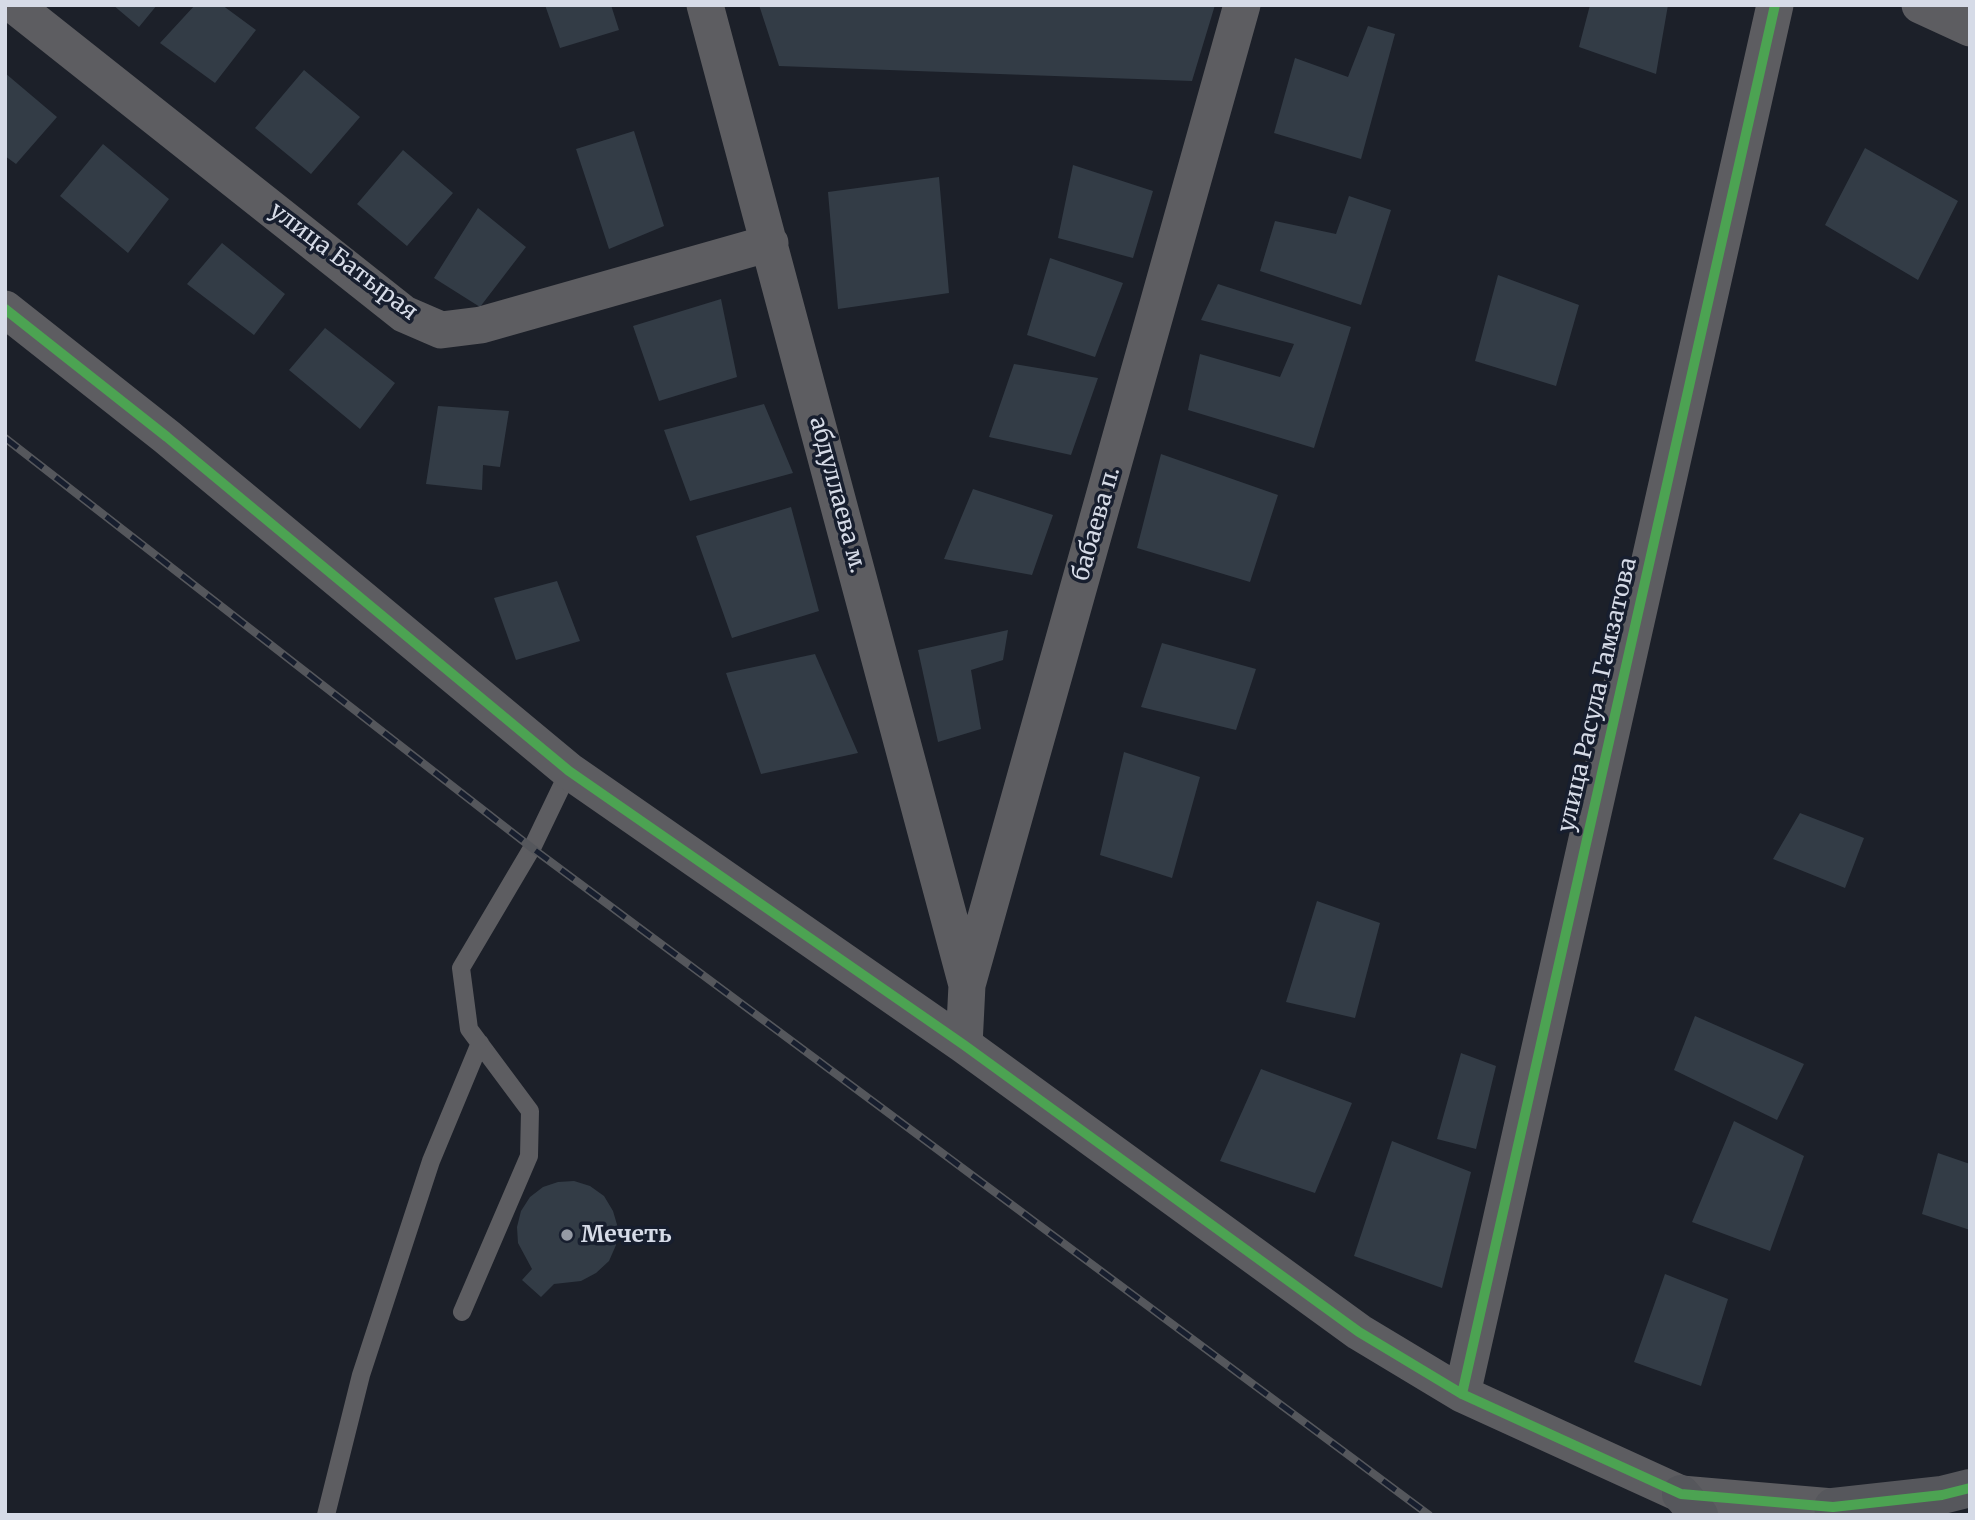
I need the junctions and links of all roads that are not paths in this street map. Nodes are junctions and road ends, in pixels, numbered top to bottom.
1 (14, 5) edge
2 (705, 5) edge
3 (1242, 5) edge
4 (1775, 5) edge
5 (1920, 5) edge
6 (1970, 28) edge
7 (770, 243) junction
8 (5, 309) edge
9 (569, 771) junction
10 (967, 985) junction
11 (480, 1043) junction
12 (964, 1045) junction
13 (462, 1312) dead end
14 (1462, 1394) junction
15 (1949, 1499) edge
16 (1690, 1504) edge
17 (1833, 1507) joint
18 (326, 1515) edge

1 - 7 street, улица Батырая
2 - 7 street, абдуллаева м.
3 - 10 street, бабаева п.
4 - 14 street, улица Расула Гамзатова
5 - 6 street
7 - 10 street, абдуллаева м.
8 - 9 street
9 - 11 lane
9 - 12 street
10 - 12 street, бабаева п.
11 - 13 lane
11 - 18 lane
12 - 14 street
14 - 16 street
15 - 17 street
16 - 17 street

